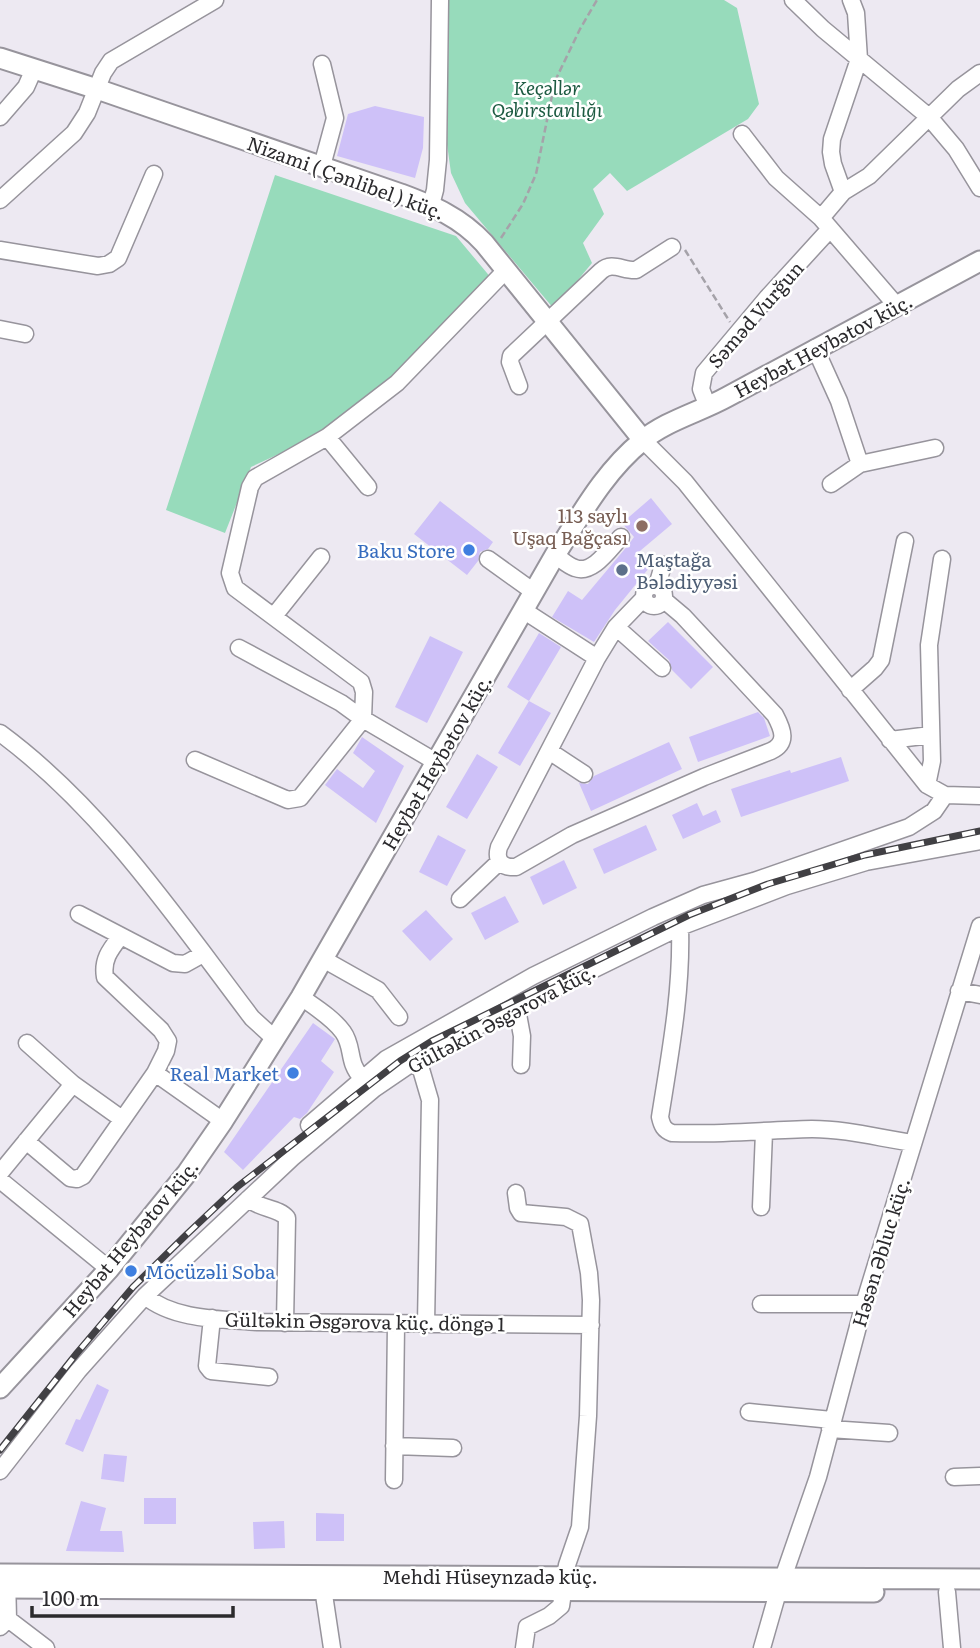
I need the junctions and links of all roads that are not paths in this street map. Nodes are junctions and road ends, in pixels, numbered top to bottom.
1 (215, 0) edge
2 (440, 0) edge
3 (793, 0) edge
4 (851, 0) edge
5 (0, 58) edge
6 (859, 59) junction
7 (321, 64) dead end
8 (34, 69) junction
9 (980, 73) edge
10 (97, 89) junction
11 (0, 117) edge
12 (929, 117) junction
13 (742, 134) dead end
14 (322, 166) junction
15 (154, 174) dead end
16 (980, 188) edge
17 (844, 192) junction
18 (0, 200) edge
19 (431, 205) junction
20 (825, 224) junction
21 (672, 247) road end
22 (0, 250) edge
23 (980, 261) edge
24 (506, 270) junction
25 (896, 305) junction
26 (548, 321) junction
27 (0, 328) edge
28 (25, 334) dead end
29 (815, 348) junction
30 (519, 386) dead end
31 (708, 407) junction
32 (327, 437) junction
33 (643, 440) junction
34 (935, 448) dead end
35 (860, 464) junction
36 (831, 484) dead end
37 (368, 487) dead end
38 (621, 537) dead end
39 (905, 541) dead end
40 (555, 555) junction
41 (321, 557) dead end
42 (488, 559) dead end
43 (942, 559) dead end
44 (663, 565) dead end
45 (534, 592) junction
46 (661, 593) junction
47 (523, 610) junction
48 (274, 617) junction
49 (616, 627) junction
50 (239, 648) dead end
51 (597, 657) junction
52 (663, 668) dead end
53 (850, 690) junction
54 (363, 719) junction
55 (0, 733) edge
56 (932, 735) junction
57 (890, 740) junction
58 (549, 751) junction
59 (195, 760) dead end
60 (436, 762) junction
61 (584, 774) dead end
62 (927, 785) junction
63 (945, 795) junction
64 (980, 796) edge
65 (980, 841) edge
66 (499, 862) junction
67 (460, 899) dead end
68 (79, 914) dead end
69 (980, 926) edge
70 (680, 928) junction
71 (120, 937) junction
72 (203, 954) junction
73 (323, 959) junction
74 (959, 991) junction
75 (980, 995) edge
76 (301, 997) junction
77 (517, 1009) junction
78 (399, 1017) dead end
79 (275, 1039) junction
80 (27, 1042) dead end
81 (418, 1059) junction
82 (521, 1065) dead end
83 (155, 1073) junction
84 (362, 1077) junction
85 (74, 1084) junction
86 (122, 1119) junction
87 (223, 1121) junction
88 (309, 1125) dead end
89 (764, 1132) junction
90 (26, 1141) junction
91 (913, 1143) junction
92 (0, 1173) edge
93 (0, 1180) edge
94 (516, 1193) dead end
95 (248, 1199) junction
96 (761, 1207) dead end
97 (108, 1269) junction
98 (145, 1296) junction
99 (761, 1304) dead end
100 (864, 1304) junction
101 (212, 1318) junction
102 (285, 1323) junction
103 (426, 1324) junction
104 (396, 1325) junction
105 (591, 1325) junction
106 (269, 1377) dead end
107 (0, 1388) edge
108 (749, 1412) dead end
109 (831, 1425) junction
110 (888, 1433) dead end
111 (394, 1446) junction
112 (453, 1448) dead end
113 (0, 1471) edge
114 (980, 1476) edge
115 (954, 1478) dead end
116 (394, 1480) dead end
117 (980, 1579) edge
118 (3, 1581) edge
119 (565, 1583) junction
120 (781, 1585) junction
121 (323, 1588) junction
122 (947, 1592) junction
123 (980, 1593) edge
124 (4, 1623) edge
125 (46, 1648) edge
126 (332, 1648) edge
127 (524, 1648) edge
128 (762, 1648) edge
129 (952, 1648) edge

1 - 10 street
2 - 19 street
3 - 6 street
4 - 6 street
5 - 8 main road, Nizami ( Çənlibel ) küç.
6 - 12 street
6 - 17 street
7 - 14 street
8 - 10 main road, Nizami ( Çənlibel ) küç.
8 - 11 street
9 - 12 street, Səməd Vurğun
10 - 14 main road, Nizami ( Çənlibel ) küç.
10 - 18 street
12 - 16 street
12 - 17 street, Səməd Vurğun
13 - 20 street
14 - 19 main road, Nizami ( Çənlibel ) küç.
15 - 22 street
17 - 20 street, Səməd Vurğun
19 - 24 main road, Nizami ( Çənlibel ) küç.
20 - 25 street
20 - 31 street, Səməd Vurğun
21 - 26 street
23 - 25 main road, Heybət Heybətov küç.
24 - 26 main road, Nizami ( Çənlibel ) küç.
24 - 32 street
25 - 29 main road, Heybət Heybətov küç.
26 - 30 street
26 - 33 main road, Nizami ( Çənlibel ) küç.
27 - 28 street
29 - 31 main road, Heybət Heybətov küç.
29 - 35 street
31 - 33 main road, Heybət Heybətov küç.
32 - 37 street
32 - 48 street
33 - 40 main road, Heybət Heybətov küç.
33 - 53 street
34 - 35 street
35 - 36 street
38 - 40 street
39 - 53 street
40 - 45 main road, Heybət Heybətov küç.
41 - 48 street
42 - 45 street
43 - 56 street
44 - 46 street
45 - 47 main road, Heybət Heybətov küç.
46 - 49 street
46 - 66 street
47 - 51 street
47 - 60 main road, Heybət Heybətov küç.
48 - 54 street
49 - 51 street
49 - 52 street
50 - 54 street
51 - 58 street
53 - 57 street
54 - 59 street
54 - 60 street
55 - 72 street
56 - 57 street
56 - 62 street
57 - 62 street
58 - 61 street
58 - 66 street
60 - 73 main road, Heybət Heybətov küç.
62 - 63 street
63 - 64 street
63 - 84 street
65 - 70 street, Gültəkin Əsgərova küç.
66 - 67 street
68 - 71 street
69 - 74 street, Həsən Əbluc küç.
70 - 77 street, Gültəkin Əsgərova küç.
70 - 89 street
71 - 72 street
71 - 83 street
72 - 79 street
73 - 76 main road, Heybət Heybətov küç.
73 - 78 street
74 - 75 street
74 - 91 street, Həsən Əbluc küç.
76 - 79 main road, Heybət Heybətov küç.
76 - 84 street
77 - 81 street, Gültəkin Əsgərova küç.
77 - 82 street
79 - 87 main road, Heybət Heybətov küç.
80 - 85 street
81 - 95 street, Gültəkin Əsgərova küç.
81 - 103 street
83 - 86 street
83 - 87 street
84 - 88 street
85 - 86 street
85 - 90 street
86 - 90 street
87 - 97 main road, Heybət Heybətov küç.
89 - 91 street
89 - 96 street
90 - 92 street
91 - 100 street, Həsən Əbluc küç.
93 - 97 street
94 - 105 street
95 - 98 street, Gültəkin Əsgərova küç.
95 - 102 street
97 - 107 main road, Heybət Heybətov küç.
98 - 101 street, Gültəkin Əsgərova küç. döngə 1
98 - 113 street, Gültəkin Əsgərova küç.
99 - 100 street
100 - 109 street, Həsən Əbluc küç.
101 - 102 street, Gültəkin Əsgərova küç. döngə 1
101 - 106 street
102 - 104 street, Gültəkin Əsgərova küç. döngə 1
103 - 104 street, Gültəkin Əsgərova küç. döngə 1
103 - 105 street, Gültəkin Əsgərova küç. döngə 1
104 - 111 street
105 - 119 street
108 - 109 street
109 - 110 street
109 - 120 street, Həsən Əbluc küç.
111 - 112 street
111 - 116 street
114 - 115 street
117 - 120 main road, Mehdi Hüseynzadə küç.
118 - 119 main road, Mehdi Hüseynzadə küç.
118 - 121 main road, Mehdi Hüseynzadə küç.
118 - 124 street
119 - 120 main road, Mehdi Hüseynzadə küç.
119 - 121 main road, Mehdi Hüseynzadə küç.
119 - 127 street
120 - 122 main road, Mehdi Hüseynzadə küç.
120 - 128 street, Həsən Əbluc küç.
121 - 126 street
122 - 123 main road, Mehdi Hüseynzadə küç.
122 - 129 street
124 - 125 street

